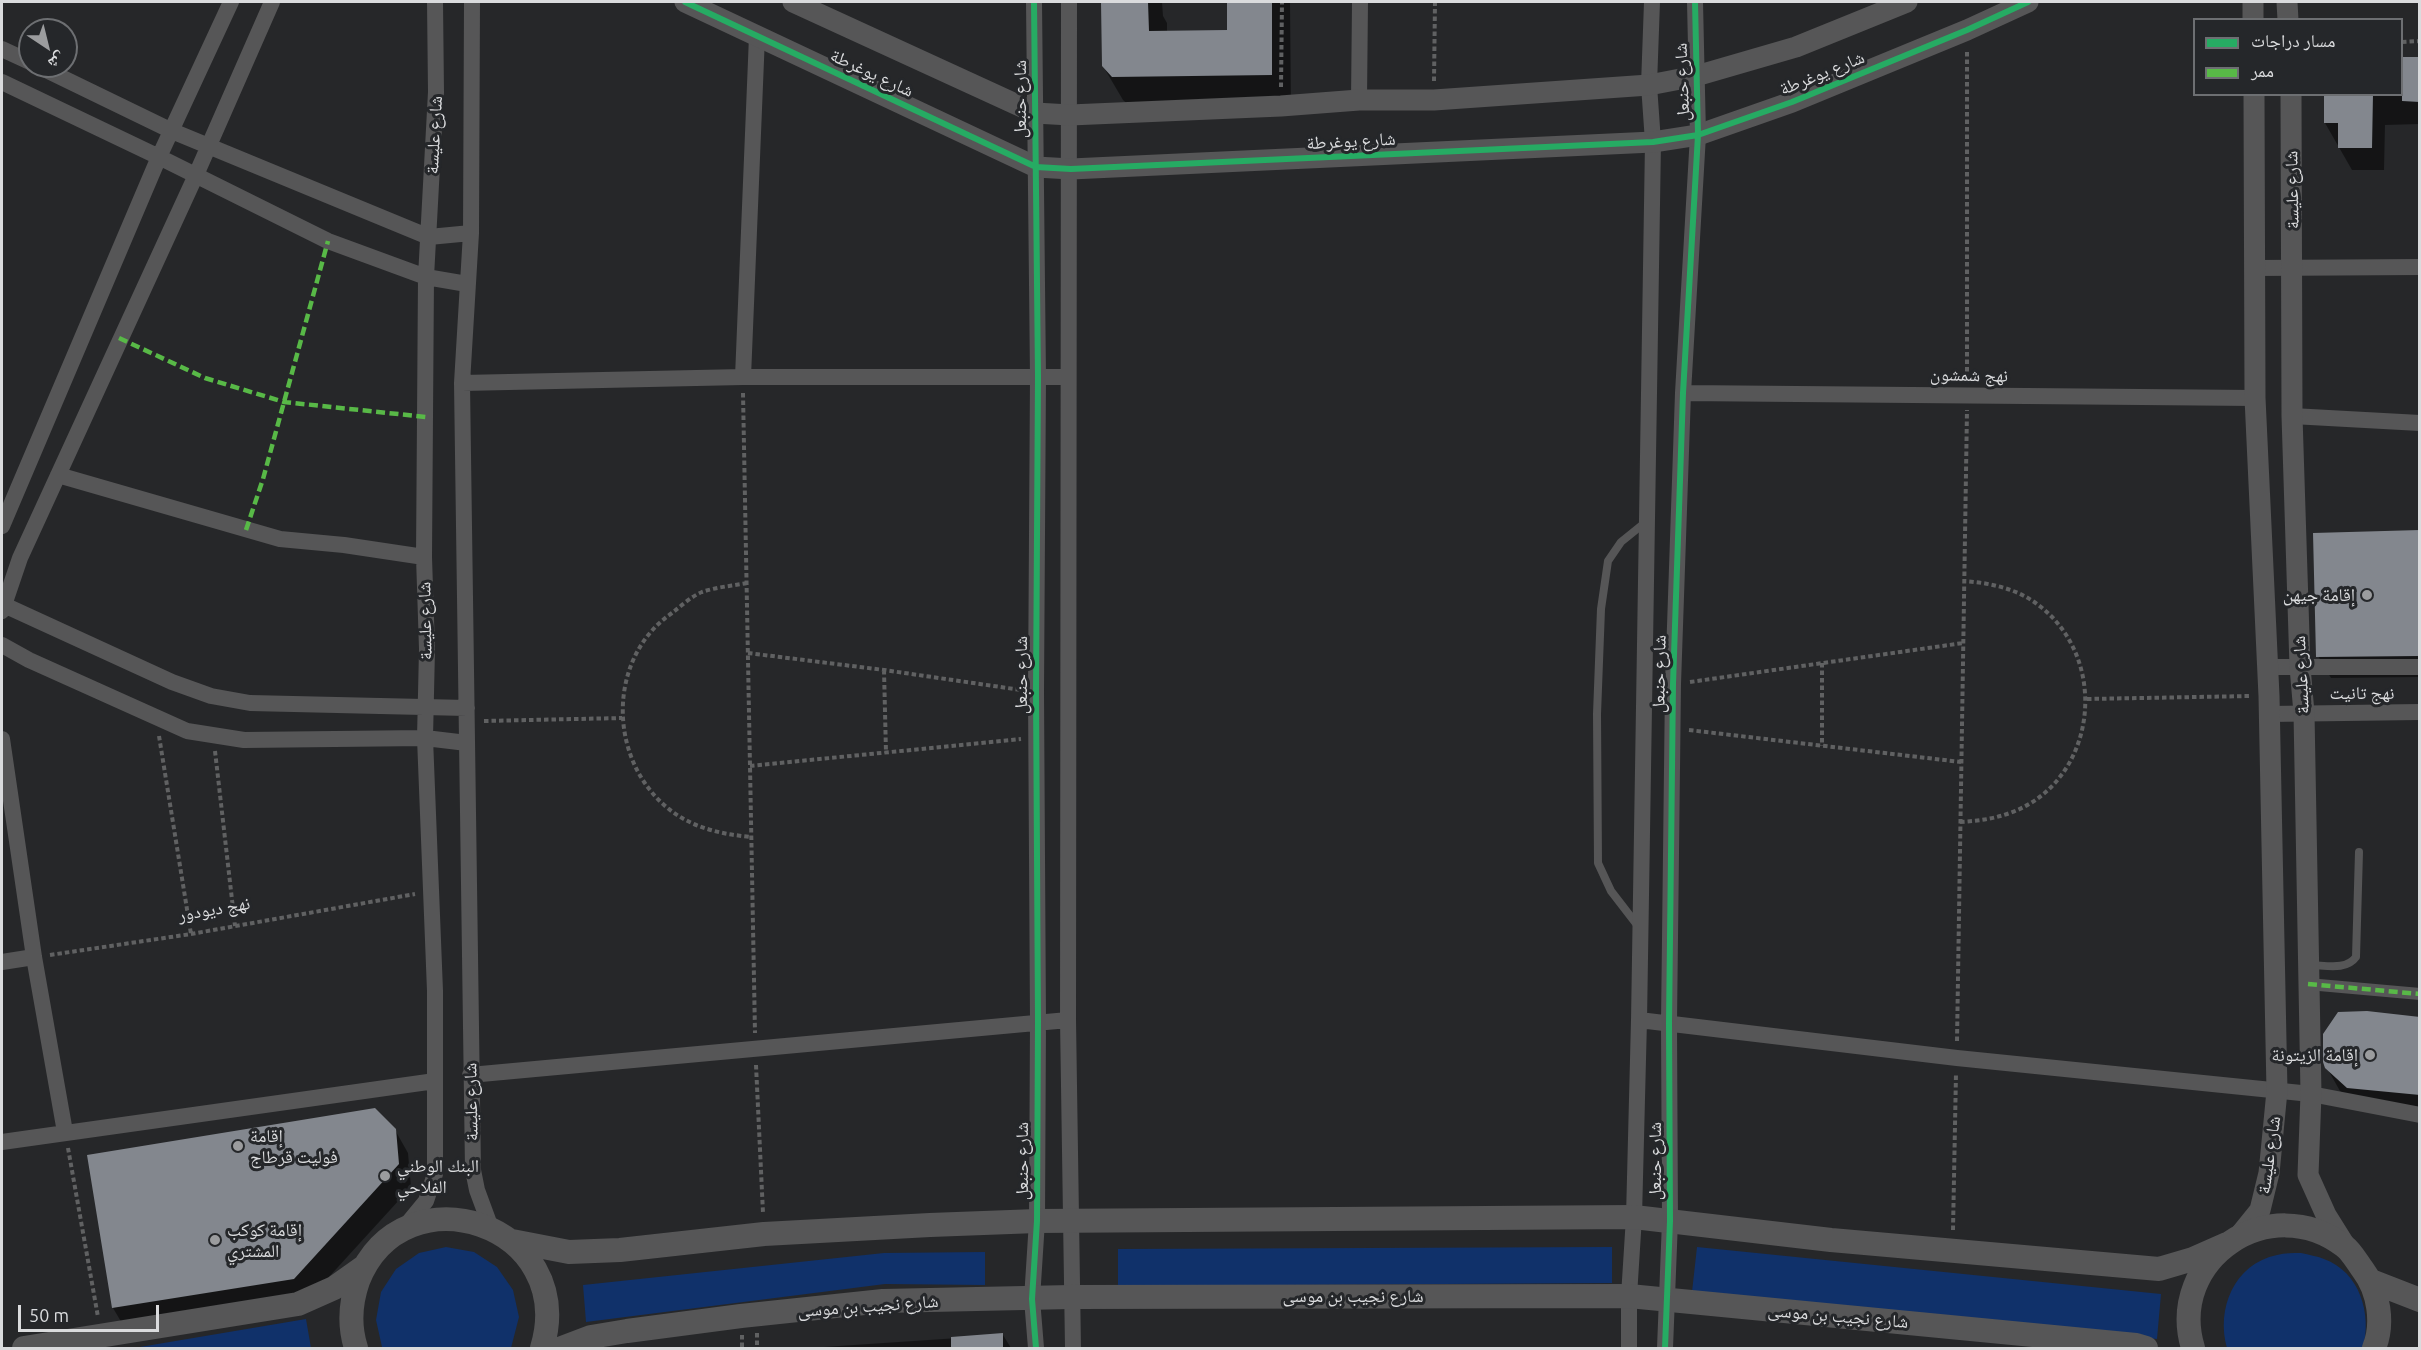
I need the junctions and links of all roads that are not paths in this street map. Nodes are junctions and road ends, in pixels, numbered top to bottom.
1 (231, 2) edge
2 (272, 2) edge
3 (435, 2) edge
4 (472, 2) edge
5 (685, 2) edge
6 (793, 2) edge
7 (1034, 2) edge
8 (1069, 2) edge
9 (1360, 2) edge
10 (1652, 2) edge
11 (1695, 2) edge
12 (1907, 2) edge
13 (2028, 2) edge
14 (2253, 2) edge
15 (2287, 2) edge
16 (2253, 18) edge
17 (2288, 18) edge
18 (757, 36) junction
19 (2, 49) edge
20 (18, 56) edge
21 (1696, 76) junction
22 (63, 78) edge
23 (2, 82) edge
24 (1649, 85) junction
25 (2254, 96) edge
26 (2290, 96) edge
27 (1359, 100) junction
28 (1035, 113) junction
29 (1070, 115) junction
30 (172, 131) junction
31 (1698, 135) junction
32 (1653, 142) junction
33 (209, 146) junction
34 (159, 157) junction
35 (1036, 167) junction
36 (1071, 169) junction
37 (196, 175) junction
38 (471, 233) junction
39 (429, 237) junction
40 (2420, 267) edge
41 (2256, 268) junction
42 (2293, 268) junction
43 (426, 277) junction
44 (467, 284) junction
45 (743, 377) junction
46 (1038, 377) junction
47 (1068, 377) junction
48 (462, 383) junction
49 (1683, 393) junction
50 (2255, 398) junction
51 (2292, 416) junction
52 (2420, 423) edge
53 (58, 475) junction
54 (1647, 521) junction
55 (2, 526) edge
56 (424, 557) junction
57 (2, 607) edge
58 (2, 645) edge
59 (2266, 667) junction
60 (2300, 667) junction
61 (2420, 667) edge
62 (2269, 705) junction
63 (425, 706) junction
64 (2420, 712) edge
65 (2304, 713) junction
66 (468, 715) junction
67 (425, 738) junction
68 (2, 740) edge
69 (467, 743) junction
70 (2358, 852) dead end
71 (1640, 929) junction
72 (34, 957) junction
73 (2, 962) edge
74 (2308, 975) junction
75 (2420, 994) edge
76 (1068, 1020) junction
77 (1639, 1020) junction
78 (1038, 1021) junction
79 (1669, 1023) junction
80 (471, 1075) junction
81 (435, 1081) junction
82 (2277, 1091) junction
83 (2311, 1094) junction
84 (2420, 1115) edge
85 (65, 1132) junction
86 (2, 1142) edge
87 (1634, 1217) junction
88 (1037, 1221) junction
89 (1070, 1221) junction
90 (1670, 1221) junction
91 (491, 1228) junction
92 (402, 1230) junction
93 (2233, 1240) junction
94 (512, 1241) junction
95 (2346, 1247) junction
96 (365, 1266) junction
97 (2371, 1281) junction
98 (1629, 1296) junction
99 (1071, 1297) junction
100 (1032, 1299) junction
101 (1666, 1299) junction
102 (2420, 1300) edge
103 (24, 1348) edge
104 (356, 1348) edge
105 (542, 1348) edge
106 (562, 1348) edge
107 (1036, 1348) edge
108 (1073, 1348) edge
109 (1629, 1348) edge
110 (1665, 1348) edge
111 (2146, 1348) edge
112 (2193, 1348) edge
113 (2374, 1348) edge

1 - 30 street
2 - 33 street
3 - 39 street, شارع عليسة
4 - 38 street, شارع عليسة
5 - 18 street, شارع يوغرطة
6 - 28 street, شارع يوغرطة
7 - 28 street, شارع حنبعل
8 - 29 street
9 - 27 street
10 - 24 street, شارع حنبعل
11 - 21 street, شارع حنبعل
12 - 21 street, شارع يوغرطة
13 - 31 street, شارع يوغرطة
14 - 16 street
15 - 17 street
18 - 35 street, شارع يوغرطة
18 - 45 street
19 - 20 street
21 - 24 street, شارع يوغرطة
21 - 31 street, شارع حنبعل
22 - 30 street
23 - 34 street
24 - 27 street, شارع يوغرطة
24 - 32 street, شارع حنبعل
25 - 41 street, شارع عليسة
26 - 42 street, شارع عليسة
27 - 29 street, شارع يوغرطة
28 - 29 street, شارع يوغرطة
28 - 35 street, شارع حنبعل
29 - 36 street
30 - 33 street
30 - 34 street
31 - 32 street, شارع يوغرطة
31 - 49 street, شارع حنبعل
32 - 36 street, شارع يوغرطة
32 - 54 street, شارع حنبعل
33 - 37 street
33 - 39 street
34 - 37 street
34 - 55 street
35 - 36 street, شارع يوغرطة
35 - 46 street, شارع حنبعل
36 - 47 street
37 - 43 street
37 - 53 street
38 - 39 street
38 - 44 street, شارع عليسة
39 - 43 street, شارع عليسة
40 - 42 street
41 - 42 street
41 - 50 street, شارع عليسة
42 - 51 street, شارع عليسة
43 - 44 street
43 - 56 street, شارع عليسة
44 - 48 street, شارع عليسة
45 - 46 street
45 - 48 street
46 - 47 street
46 - 78 street, شارع حنبعل
47 - 76 street
48 - 66 street, شارع عليسة
49 - 50 street, نهج شمشون
49 - 79 street, شارع حنبعل
50 - 59 street, شارع عليسة
51 - 52 street
51 - 60 street, شارع عليسة
53 - 56 street
53 - 57 street
54 - 71 street, شارع حنبعل
54 - 71 lane
56 - 63 street, شارع عليسة
57 - 63 street
58 - 67 street
59 - 60 street
59 - 62 street, شارع عليسة
60 - 61 street
60 - 65 street, شارع عليسة
62 - 65 street, نهج تانيت
62 - 82 street, شارع عليسة
63 - 66 street
63 - 67 street, شارع عليسة
64 - 65 street, نهج تانيت
65 - 74 street, شارع عليسة
66 - 69 street, شارع عليسة
67 - 69 street
67 - 81 street, شارع عليسة
68 - 72 street
69 - 80 street, شارع عليسة
70 - 74 lane
71 - 77 street, شارع حنبعل
72 - 73 street
72 - 85 street
74 - 75 street
74 - 83 street, شارع عليسة
76 - 78 street
76 - 89 street
77 - 79 street
77 - 87 street, شارع حنبعل
78 - 80 street
78 - 88 street, شارع حنبعل
79 - 82 street
79 - 90 street, شارع حنبعل
80 - 91 street, شارع عليسة
81 - 85 street
81 - 92 street, شارع عليسة
82 - 83 street
82 - 93 street, شارع عليسة
83 - 84 street
83 - 95 street, شارع عليسة
85 - 86 street
87 - 89 main road
87 - 90 main road
87 - 98 street, شارع حنبعل
88 - 89 main road
88 - 94 main road
88 - 100 street, شارع حنبعل
89 - 99 street
90 - 93 main road
90 - 101 street, شارع حنبعل
91 - 92 main road
91 - 94 main road
92 - 96 main road
93 - 95 main road
93 - 112 main road
94 - 105 main road
95 - 97 main road
96 - 103 main road
96 - 104 main road
97 - 102 main road
97 - 113 main road
98 - 99 main road, شارع نجيب بن موسى
98 - 101 main road, شارع نجيب بن موسى
98 - 109 street, شارع حنبعل
99 - 100 main road, شارع نجيب بن موسى
99 - 108 street
100 - 106 main road, شارع نجيب بن موسى
100 - 107 street, شارع حنبعل
101 - 110 street, شارع حنبعل
101 - 111 main road, شارع نجيب بن موسى

